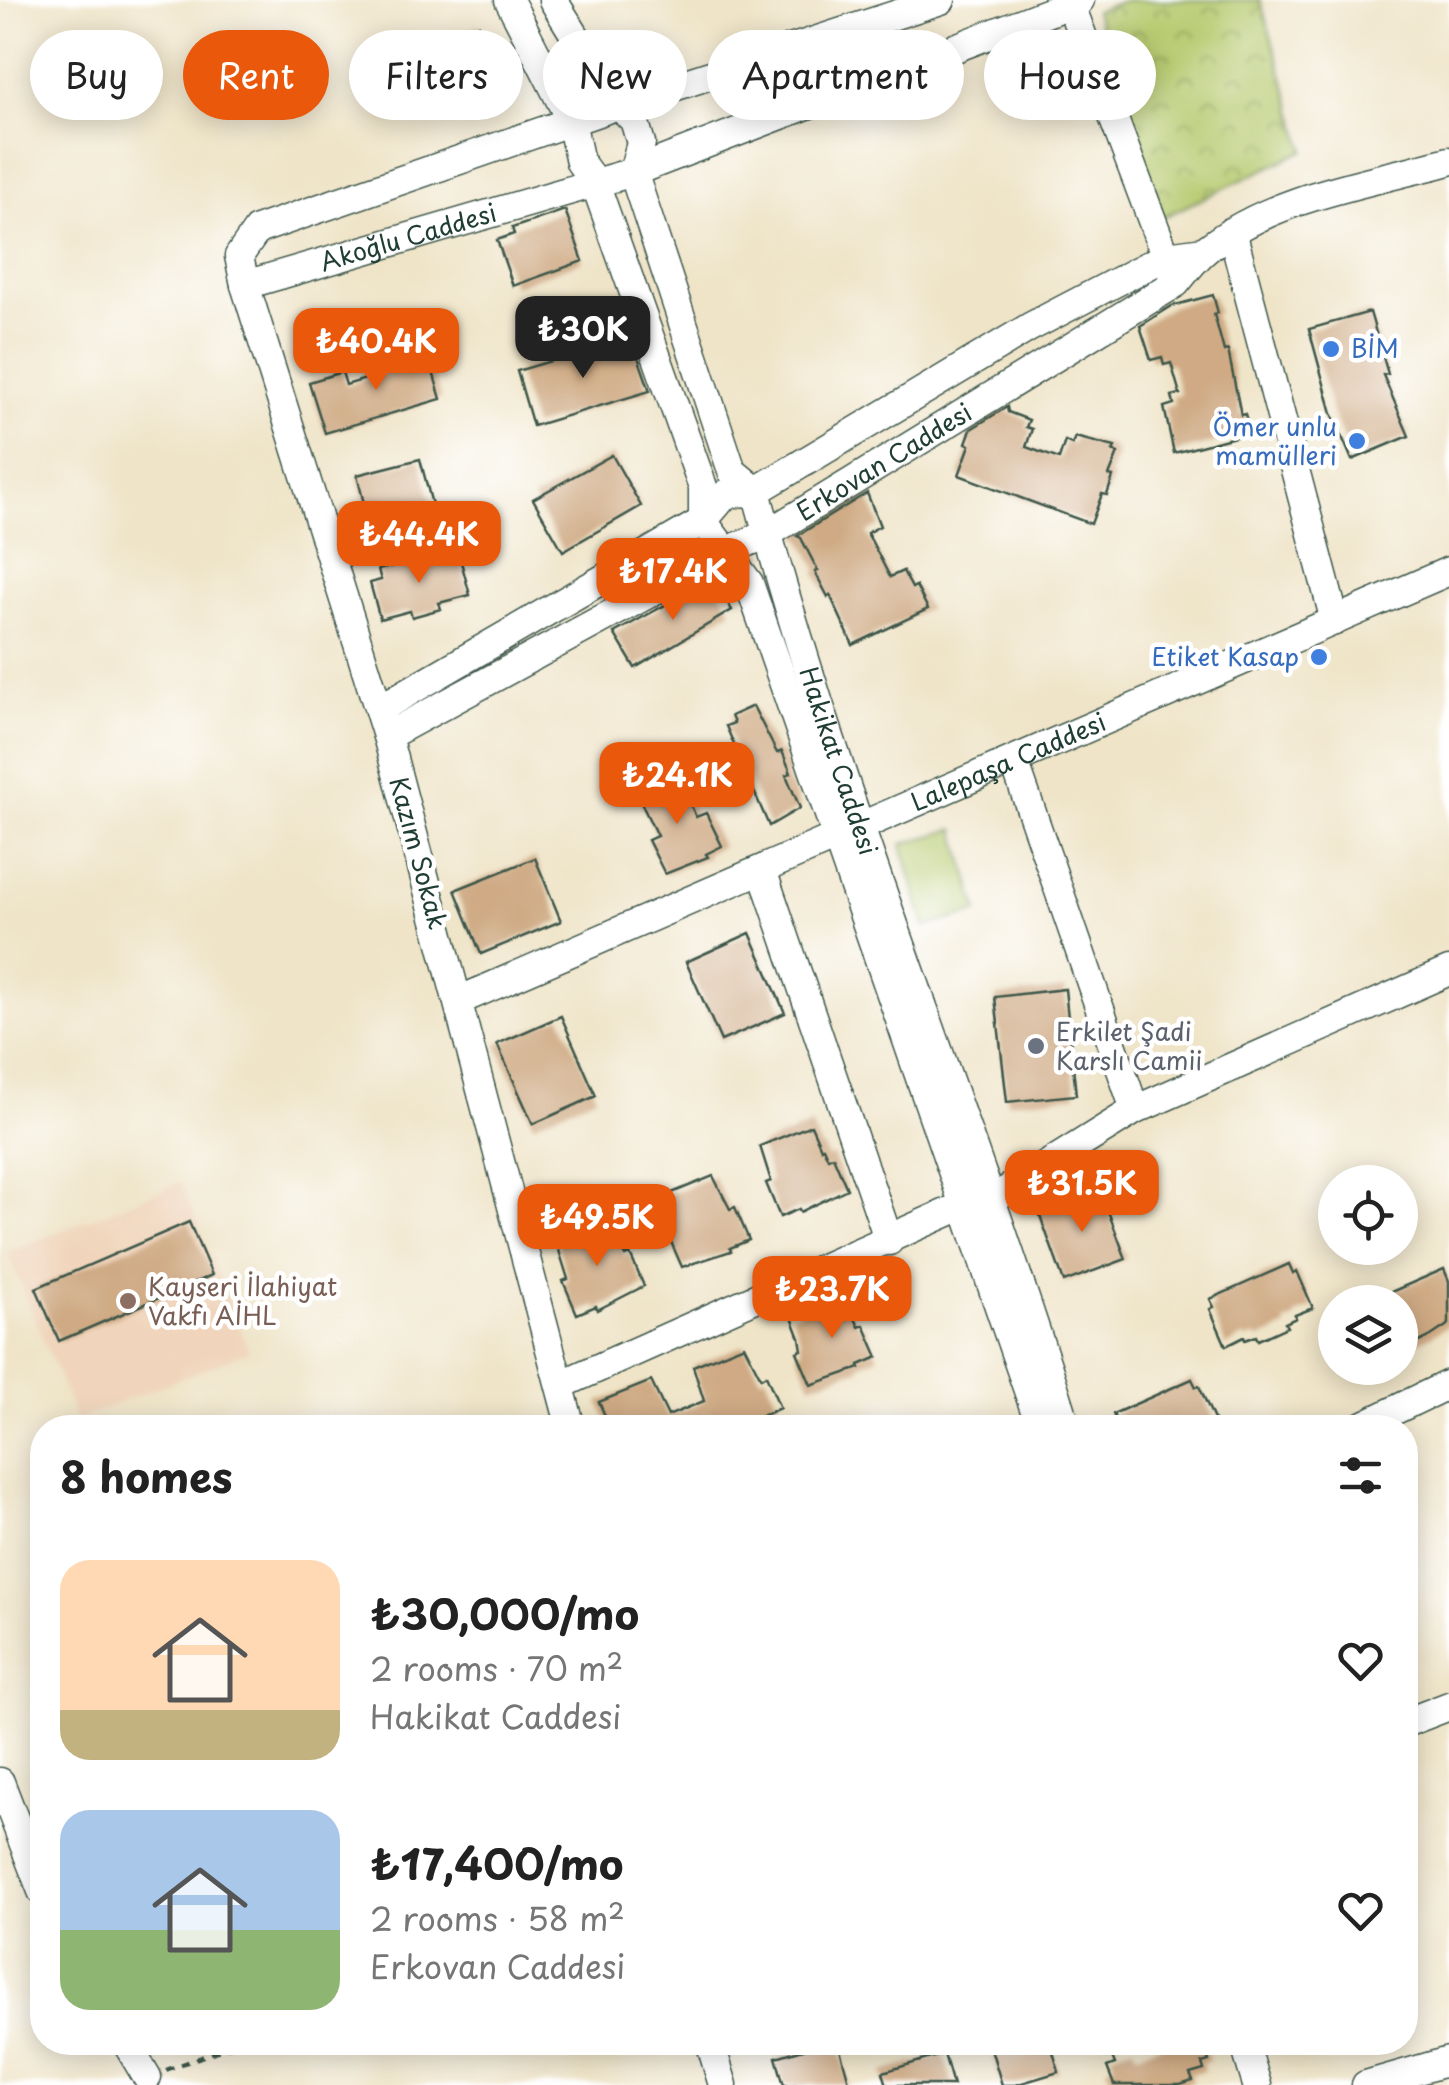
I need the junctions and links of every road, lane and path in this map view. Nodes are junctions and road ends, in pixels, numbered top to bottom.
1 (509, 0) edge
2 (554, 0) edge
3 (940, 0) edge
4 (1075, 2) edge
5 (572, 30) edge
6 (687, 82) edge
7 (574, 120) edge
8 (634, 120) edge
9 (571, 121) junction
10 (1449, 160) edge
11 (633, 172) junction
12 (595, 183) junction
13 (1232, 231) junction
14 (1204, 251) junction
15 (1166, 256) junction
16 (1176, 283) junction
17 (245, 285) junction
18 (756, 491) junction
19 (702, 521) junction
20 (767, 534) junction
21 (727, 551) junction
22 (1449, 571) edge
23 (1335, 621) junction
24 (383, 723) junction
25 (1014, 761) junction
26 (850, 833) junction
27 (762, 870) junction
28 (1449, 970) edge
29 (458, 1001) junction
30 (1135, 1110) junction
31 (991, 1200) junction
32 (962, 1206) junction
33 (889, 1240) junction
34 (1449, 1384) edge
35 (560, 1385) junction
36 (568, 1415) edge
37 (1036, 1415) edge
38 (1063, 1415) edge
39 (1385, 1415) edge
40 (1449, 1706) edge
41 (1418, 1718) edge
42 (0, 1782) edge
43 (30, 1860) edge
44 (133, 2055) edge
45 (206, 2055) edge
46 (714, 2055) edge
47 (1248, 2055) edge
48 (1449, 2061) edge
49 (146, 2077) joint
50 (723, 2085) edge
51 (1257, 2085) edge
52 (1366, 2085) edge

1 - 9 street
2 - 5 street, Hakikat Caddesi
3 - 6 street, Akoğlu Caddesi
4 - 11 street, Akoğlu Caddesi
4 - 15 street
7 - 9 street, Akoğlu Caddesi
8 - 11 street, Hakikat Caddesi
9 - 12 street
9 - 17 street, Akoğlu Caddesi
10 - 13 street, Erkovan Caddesi
11 - 12 street, Akoğlu Caddesi
11 - 18 street, Hakikat Caddesi
12 - 17 street, Akoğlu Caddesi
12 - 19 street
13 - 14 street, Erkovan Caddesi
13 - 23 street
14 - 15 street, Erkovan Caddesi
14 - 16 street, Erkovan Caddesi
15 - 16 street
15 - 18 street, Erkovan Caddesi
16 - 20 street, Erkovan Caddesi
17 - 24 street, Kazım Sokak
18 - 19 street, Erkovan Caddesi
18 - 20 street, Hakikat Caddesi
19 - 21 street, Hakikat Caddesi
19 - 24 street, Erkovan Caddesi
20 - 21 street, Erkovan Caddesi
20 - 26 street, Hakikat Caddesi
21 - 24 street, Erkovan Caddesi
21 - 26 street, Hakikat Caddesi
22 - 23 street, Lalepaşa Caddesi
23 - 25 street, Lalepaşa Caddesi
24 - 29 street, Kazım Sokak
25 - 26 street, Lalepaşa Caddesi
25 - 30 street
26 - 27 street, Lalepaşa Caddesi
26 - 31 street, Hakikat Caddesi
26 - 32 street, Hakikat Caddesi
27 - 29 street, Lalepaşa Caddesi
27 - 33 street
28 - 30 street
29 - 35 street, Kazım Sokak
30 - 31 street
31 - 38 street, Hakikat Caddesi
32 - 33 street
32 - 37 street, Hakikat Caddesi
33 - 35 street
34 - 39 street
35 - 36 street, Kazım Sokak
40 - 41 street
42 - 43 street
44 - 49 street
45 - 49 path
46 - 50 street
47 - 51 street
48 - 52 street

